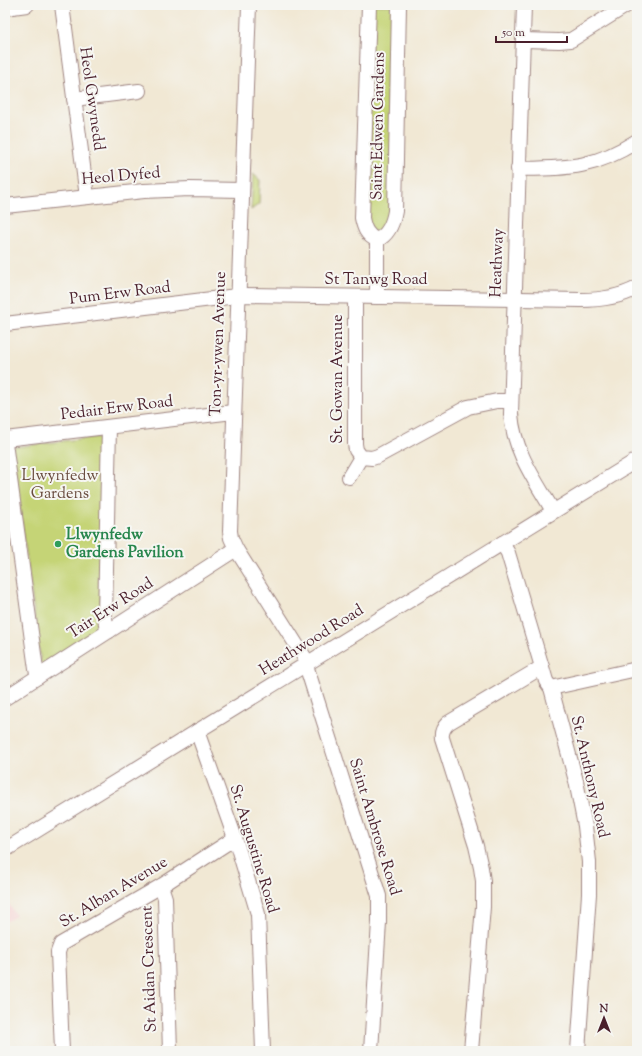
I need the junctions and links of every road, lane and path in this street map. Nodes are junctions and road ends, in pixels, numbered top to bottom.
1 (27, 5) edge
2 (62, 5) edge
3 (249, 5) edge
4 (369, 5) edge
5 (399, 5) edge
6 (524, 5) edge
7 (627, 5) edge
8 (5, 8) edge
9 (522, 40) junction
10 (139, 91) dead end
11 (74, 99) junction
12 (637, 142) edge
13 (518, 169) junction
14 (241, 190) junction
15 (87, 197) junction
16 (5, 206) edge
17 (377, 240) junction
18 (637, 288) edge
19 (238, 297) junction
20 (355, 297) junction
21 (377, 298) junction
22 (514, 299) junction
23 (5, 324) edge
24 (511, 401) junction
25 (233, 412) junction
26 (109, 427) junction
27 (5, 439) edge
28 (5, 443) edge
29 (361, 457) junction
30 (637, 460) edge
31 (349, 477) dead end
32 (553, 511) junction
33 (502, 543) junction
34 (236, 549) junction
35 (109, 631) junction
36 (307, 664) junction
37 (542, 667) junction
38 (637, 669) edge
39 (38, 676) junction
40 (551, 688) junction
41 (5, 698) edge
42 (197, 731) junction
43 (235, 838) junction
44 (5, 850) edge
45 (162, 886) junction
46 (62, 1051) edge
47 (170, 1051) edge
48 (264, 1051) edge
49 (371, 1051) edge
50 (471, 1051) edge
51 (578, 1051) edge

1 - 8 street
2 - 11 street, Heol Gwynedd
3 - 14 street, Ton-yr-ywen Avenue
4 - 17 street, Saint Edwen Gardens
5 - 17 street, Saint Edwen Gardens
6 - 9 street, Heathway
7 - 9 street
9 - 13 street, Heathway
10 - 11 street
11 - 15 street, Heol Gwynedd
12 - 13 street
13 - 22 street, Heathway
14 - 15 street, Heol Dyfed
14 - 19 street, Ton-yr-ywen Avenue
15 - 16 street, Heol Dyfed
17 - 21 street
18 - 22 street, St Tanwg Road
19 - 20 street, St Tanwg Road
19 - 23 street, Pum Erw Road
19 - 25 street, Ton-yr-ywen Avenue
20 - 21 street, St Tanwg Road
20 - 29 street, St. Gowan Avenue
21 - 22 street, St Tanwg Road
22 - 24 street, Heathway
24 - 29 street, St. Gowan Avenue
24 - 32 street, Heathway
25 - 26 street, Pedair Erw Road
25 - 34 street, Ton-yr-ywen Avenue
26 - 27 street, Pedair Erw Road
26 - 35 street
28 - 39 street
29 - 31 street, St. Gowan Avenue
30 - 32 street, Heathwood Road
32 - 33 street, Heathwood Road
33 - 36 street, Heathwood Road
33 - 37 street, St. Anthony Road
34 - 35 street, Tair Erw Road
34 - 36 street, Ton-yr-ywen Avenue
35 - 39 street, Tair Erw Road
36 - 42 street, Heathwood Road
36 - 49 street, Saint Ambrose Road
37 - 40 street, St. Anthony Road
37 - 50 street
38 - 40 street
39 - 41 street, Tair Erw Road
40 - 51 street, St. Anthony Road
42 - 43 street, St. Augustine Road
42 - 44 street, Heathwood Road
43 - 45 street, St. Alban Avenue
43 - 48 street, St. Augustine Road
45 - 46 street, St. Alban Avenue
45 - 47 street, St Aidan Crescent

